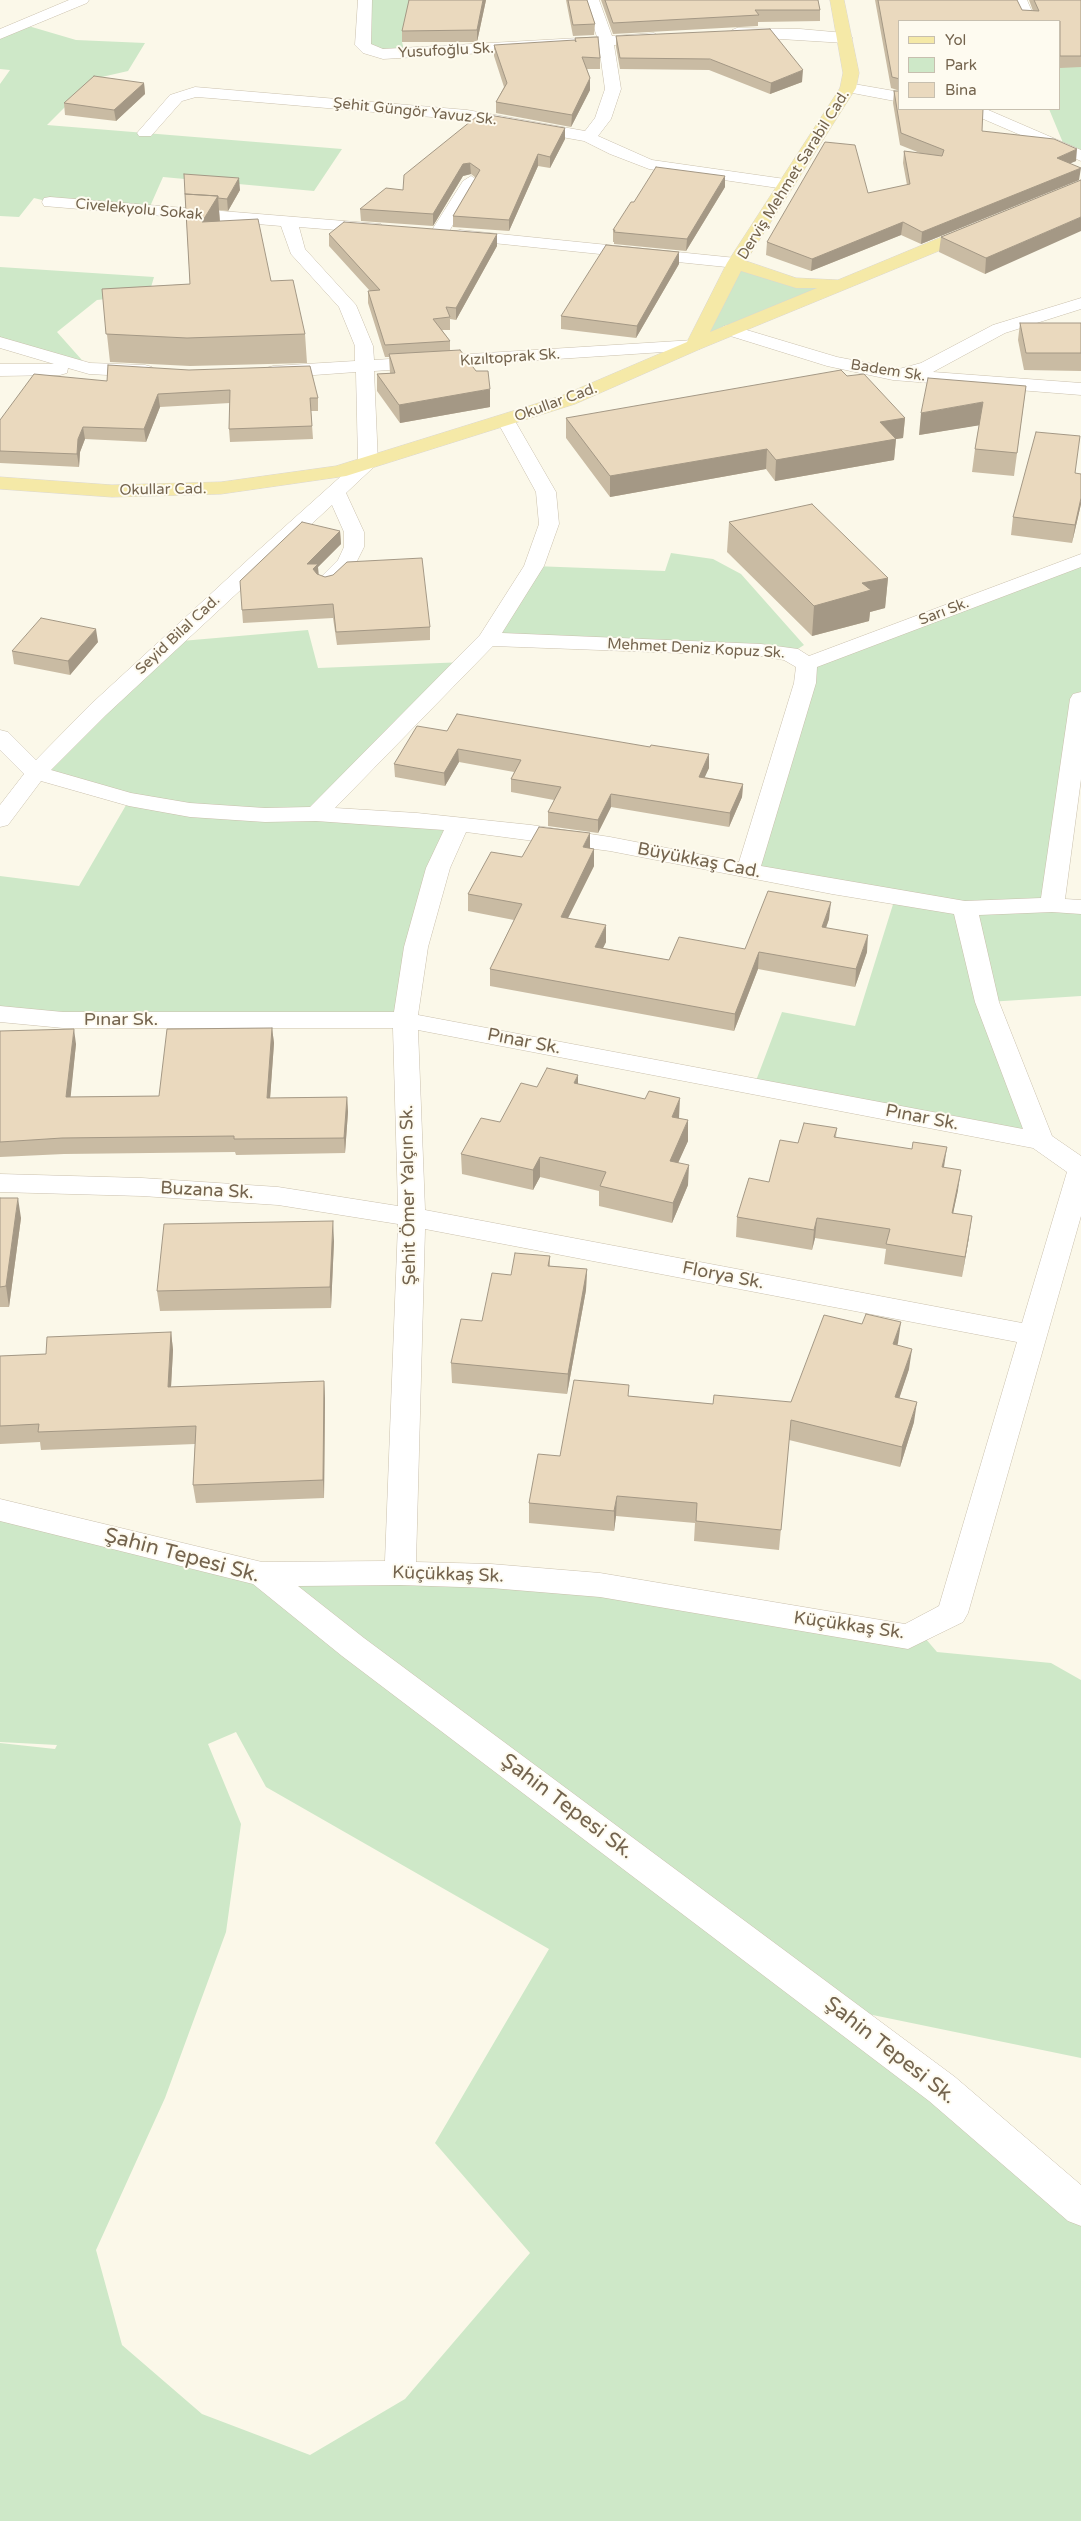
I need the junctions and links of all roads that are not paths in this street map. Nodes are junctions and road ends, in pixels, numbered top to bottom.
1 (82, 0) edge
2 (365, 0) edge
3 (592, 0) edge
4 (837, 0) edge
5 (1020, 0) edge
6 (1028, 20) edge
7 (4, 30) edge
8 (723, 34) edge
9 (664, 38) edge
10 (845, 38) junction
11 (606, 41) junction
12 (848, 88) junction
13 (898, 97) edge
14 (975, 110) edge
15 (145, 133) dead end
16 (589, 137) junction
17 (1081, 156) edge
18 (471, 181) edge
19 (785, 184) junction
20 (50, 202) dead end
21 (289, 223) junction
22 (990, 224) edge
23 (392, 230) edge
24 (420, 231) edge
25 (439, 232) junction
26 (736, 263) junction
27 (854, 279) junction
28 (1081, 303) edge
29 (730, 330) junction
30 (0, 342) edge
31 (694, 345) junction
32 (363, 367) junction
33 (89, 368) junction
34 (36, 369) junction
35 (0, 370) edge
36 (163, 372) edge
37 (254, 372) edge
38 (893, 374) junction
39 (0, 385) edge
40 (1072, 389) edge
41 (1081, 398) edge
42 (506, 421) junction
43 (368, 463) junction
44 (0, 483) edge
45 (336, 492) junction
46 (1081, 560) edge
47 (326, 582) edge
48 (488, 639) junction
49 (807, 664) junction
50 (1081, 699) edge
51 (0, 737) edge
52 (36, 773) junction
53 (316, 814) junction
54 (0, 820) edge
55 (458, 824) junction
56 (748, 871) junction
57 (1052, 905) junction
58 (1081, 907) edge
59 (964, 908) junction
60 (0, 1014) edge
61 (405, 1020) junction
62 (1041, 1141) junction
63 (1081, 1170) edge
64 (0, 1184) edge
65 (412, 1217) junction
66 (1033, 1335) junction
67 (0, 1510) edge
68 (400, 1573) junction
69 (262, 1574) junction
70 (1081, 2209) edge

1 - 7 street
2 - 11 street, Yusufoğlu Sk.
3 - 11 street
4 - 10 main road, Derviş Mehmet Sarabil Cad.
5 - 6 street
8 - 10 street
9 - 11 street, Yusufoğlu Sk.
10 - 12 main road, Derviş Mehmet Sarabil Cad.
11 - 16 street
12 - 13 street
12 - 19 main road, Derviş Mehmet Sarabil Cad.
14 - 17 street
15 - 16 street, Şehit Güngör Yavuz Sk.
16 - 19 street, Şehit Güngör Yavuz Sk.
18 - 25 street
19 - 26 main road, Derviş Mehmet Sarabil Cad.
20 - 21 street, Civelekyolu Sokak
21 - 23 street, Civelekyolu Sokak
21 - 32 street
22 - 27 main road, Okullar Cad.
24 - 25 street
25 - 26 street
26 - 27 main road, Derviş Mehmet Sarabil Cad.
26 - 31 main road
27 - 29 main road, Okullar Cad.
28 - 38 street
29 - 31 main road, Okullar Cad.
29 - 38 street, Badem Sk.
30 - 33 street
31 - 32 street, Kızıltoprak Sk.
31 - 42 main road, Okullar Cad.
32 - 37 street, Kızıltoprak Sk.
32 - 43 street
33 - 34 street
33 - 36 street
34 - 35 street
34 - 39 street
38 - 40 street, Badem Sk.
40 - 41 street
42 - 43 main road, Okullar Cad.
42 - 48 street
43 - 44 main road, Okullar Cad.
43 - 45 street, Seyid Bilal Cad.
45 - 47 street
45 - 52 street, Seyid Bilal Cad.
46 - 49 street, Sarı Sk.
48 - 49 street, Mehmet Deniz Kopuz Sk.
48 - 53 street
49 - 56 street, Mehmet Deniz Kopuz Sk.
50 - 57 street
51 - 52 street
52 - 53 street, Büyükkaş Cad.
52 - 54 street, Seyid Bilal Cad.
53 - 55 street, Büyükkaş Cad.
55 - 56 street, Büyükkaş Cad.
55 - 61 street, Şehit Ömer Yalçın Sk.
56 - 59 street, Büyükkaş Cad.
57 - 58 street, Büyükkaş Cad.
57 - 59 street, Büyükkaş Cad.
59 - 62 street
60 - 61 street, Pınar Sk.
61 - 62 street, Pınar Sk.
61 - 65 street, Şehit Ömer Yalçın Sk.
62 - 63 street, Küçükkaş Sk.
63 - 66 street, Küçükkaş Sk.
64 - 65 street, Buzana Sk.
65 - 66 street, Florya Sk.
65 - 68 street, Şehit Ömer Yalçın Sk.
66 - 68 street, Küçükkaş Sk.
67 - 69 street, Şahin Tepesi Sk.
68 - 69 street, Küçükkaş Sk.
69 - 70 street, Şahin Tepesi Sk.

